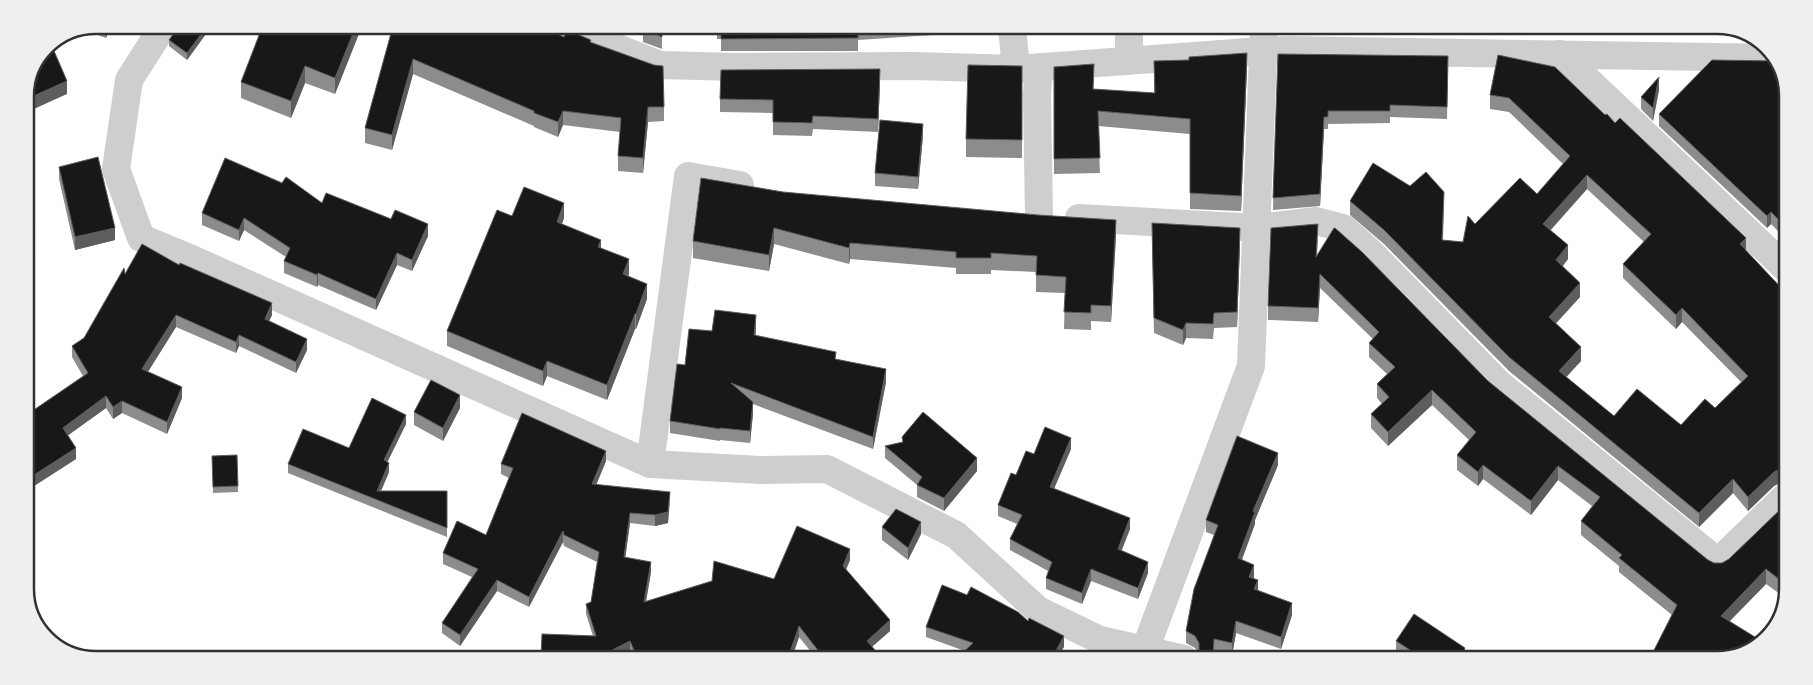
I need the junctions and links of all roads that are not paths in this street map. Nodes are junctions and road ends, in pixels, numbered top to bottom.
1 (158, 34) edge
2 (582, 34) edge
3 (1015, 34) edge
4 (1129, 34) edge
5 (1263, 39) edge
6 (1560, 54) junction
7 (1766, 58) edge
8 (1130, 61) junction
9 (1028, 68) junction
10 (765, 189) edge
11 (1258, 228) junction
12 (1779, 261) edge
13 (650, 464) junction
14 (1779, 504) edge
15 (1145, 650) junction
16 (1149, 651) edge

1 - 13 street
2 - 9 street
3 - 9 street
4 - 8 street
5 - 6 street
5 - 8 street
5 - 11 street
6 - 7 street
6 - 12 street
8 - 9 street
9 - 11 street
10 - 13 street
11 - 14 street
11 - 15 street
13 - 15 street
15 - 16 street

